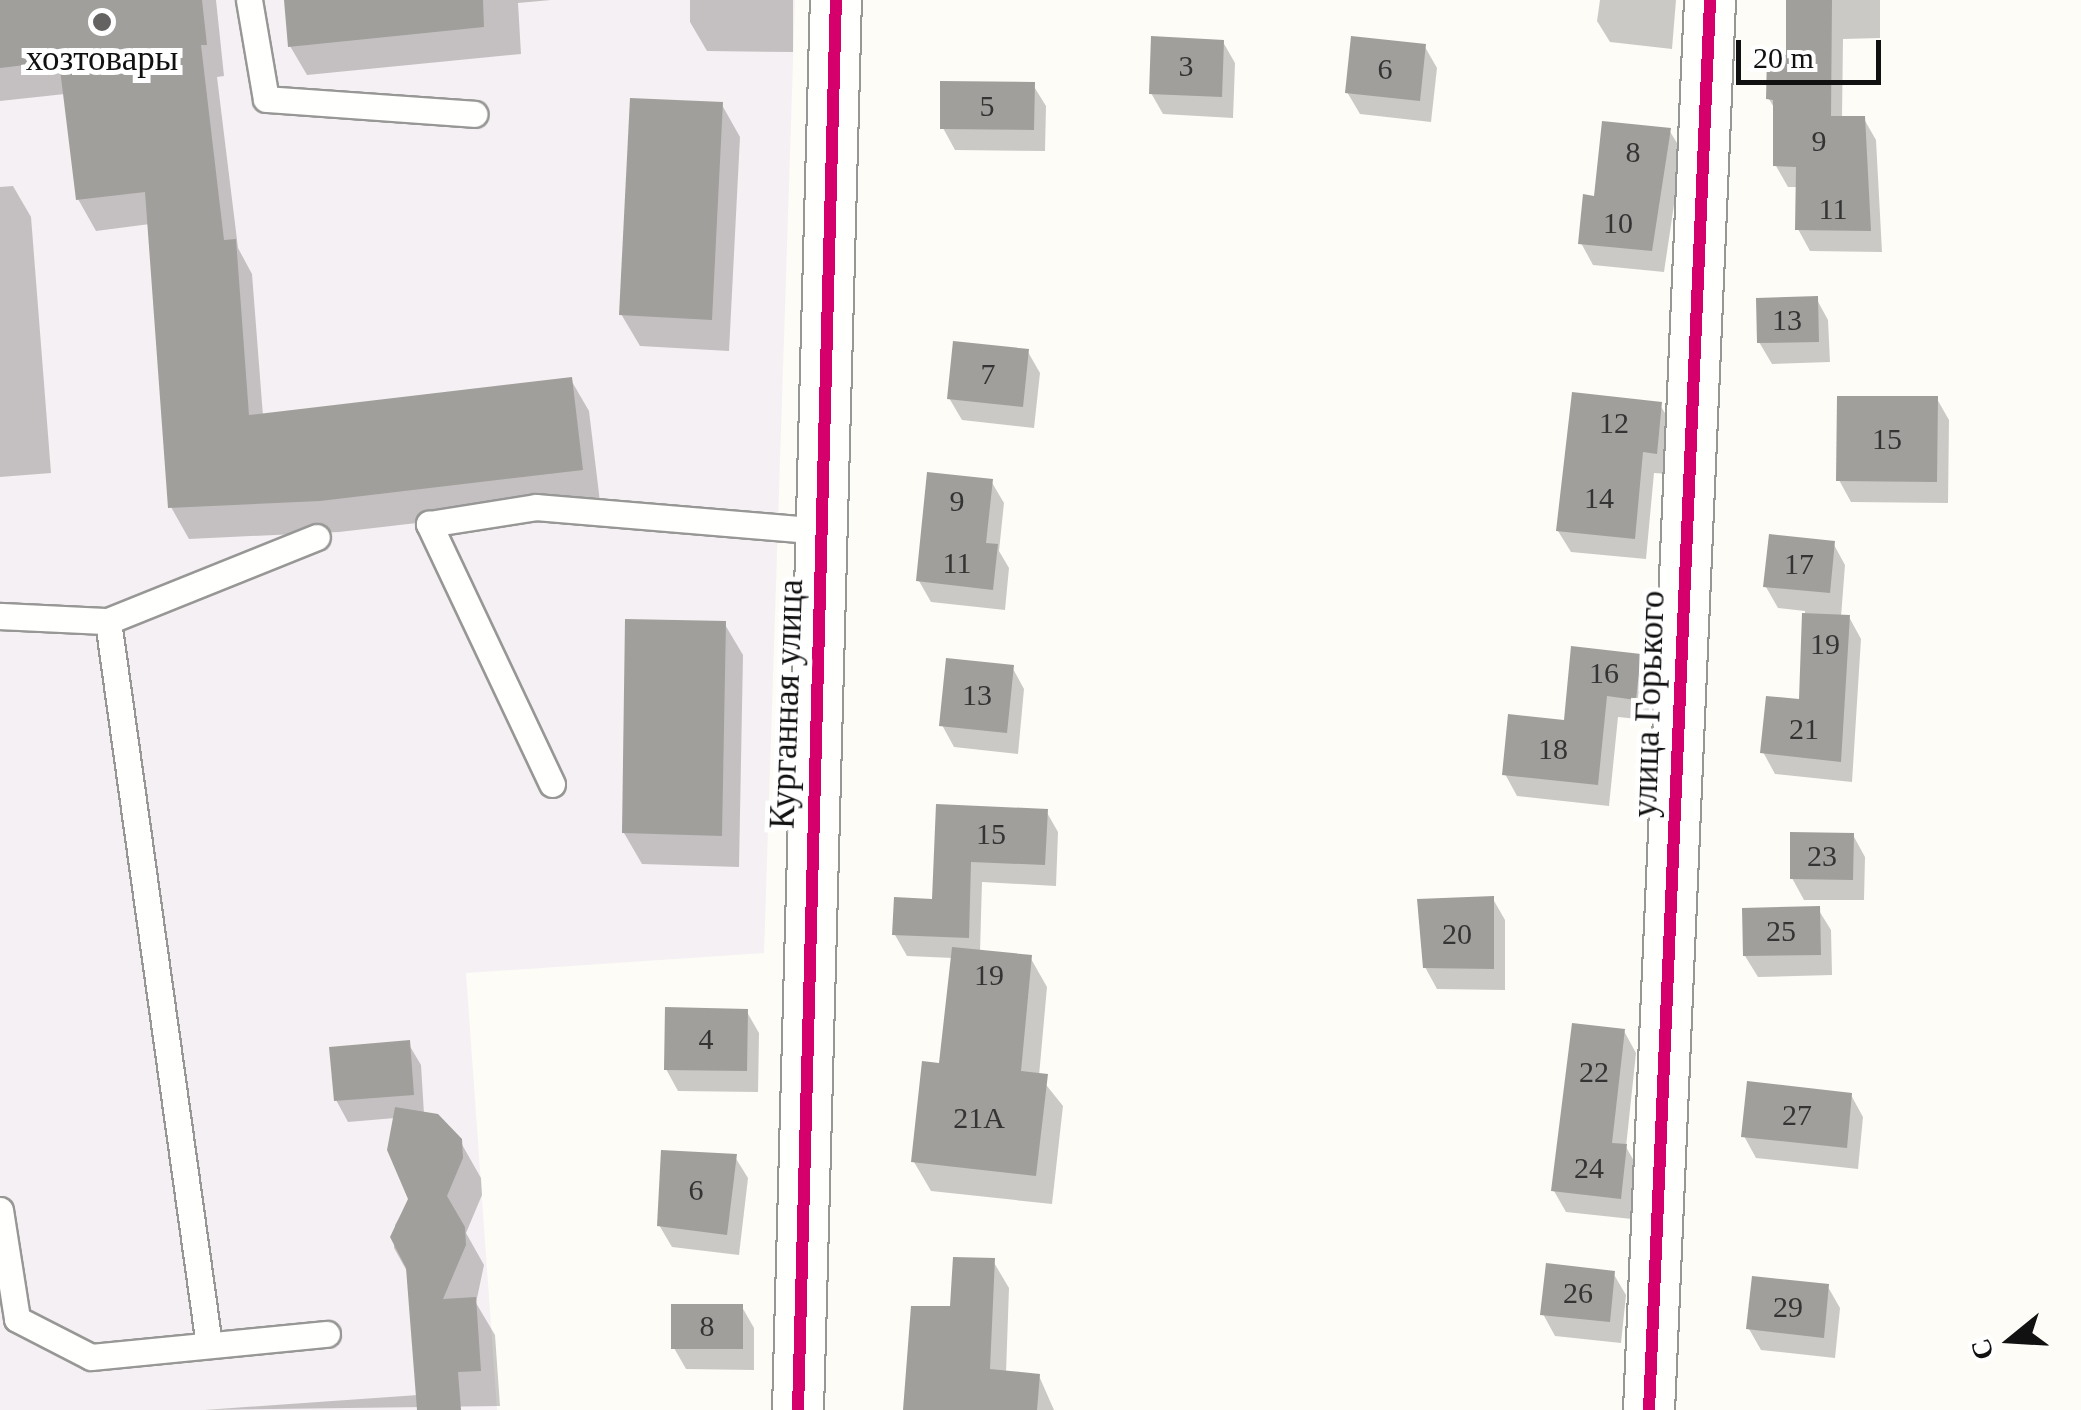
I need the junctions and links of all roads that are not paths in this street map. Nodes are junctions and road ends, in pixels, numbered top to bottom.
1 (249, 0) edge
2 (836, 0) edge
3 (1710, 0) edge
4 (474, 114) dead end
5 (822, 531) junction
6 (317, 537) dead end
7 (0, 616) edge
8 (108, 622) junction
9 (552, 784) dead end
10 (0, 1210) edge
11 (326, 1334) dead end
12 (209, 1346) junction
13 (798, 1410) edge
14 (1649, 1410) edge

1 - 4 lane
2 - 5 street, Курганная улица
3 - 14 street, улица Горького
5 - 9 lane
5 - 13 street, Курганная улица
6 - 8 lane
7 - 8 lane
8 - 12 lane
10 - 12 lane
11 - 12 lane

